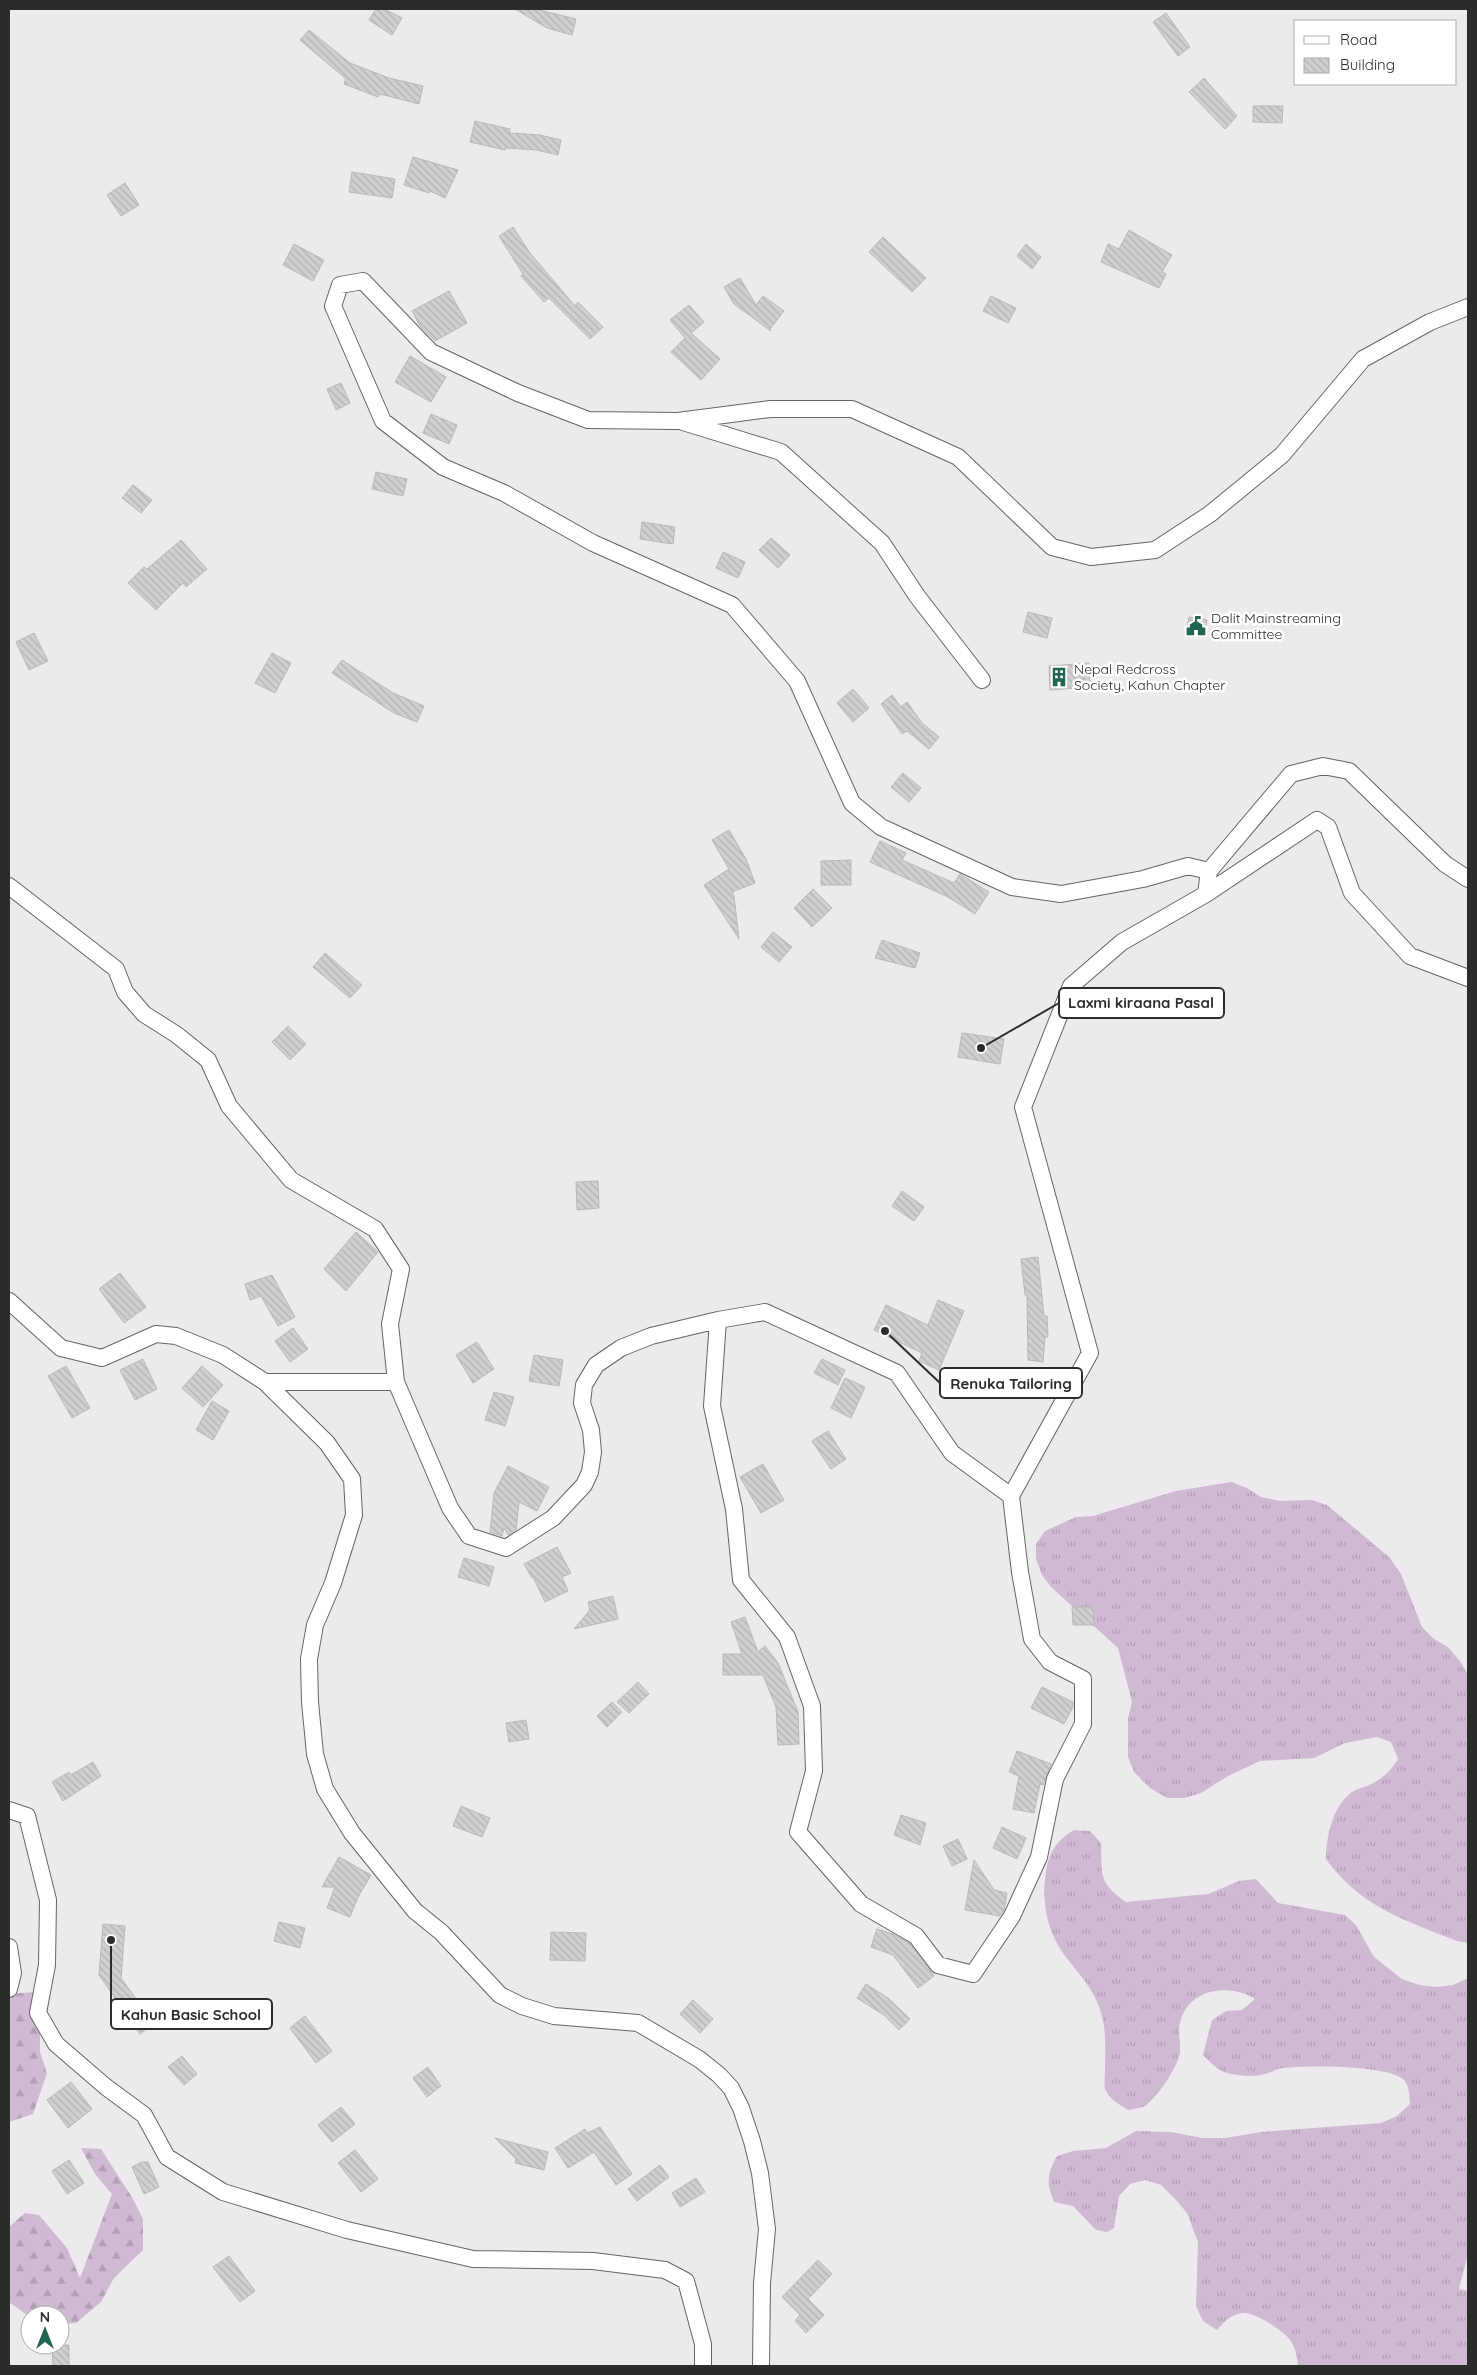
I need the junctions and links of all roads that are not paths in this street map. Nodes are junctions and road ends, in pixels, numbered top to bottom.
1 (1468, 307) edge
2 (678, 420) junction
3 (982, 680) dead end
4 (1210, 871) junction
5 (1468, 879) edge
6 (9, 886) edge
7 (1206, 894) junction
8 (1468, 978) edge
9 (9, 1301) edge
10 (718, 1320) junction
11 (265, 1382) junction
12 (396, 1382) junction
13 (1011, 1496) junction
14 (9, 1810) edge
15 (9, 1947) edge
16 (9, 1989) edge
17 (703, 2366) edge
18 (761, 2366) edge

1 - 2 street
2 - 3 street
2 - 4 street
4 - 5 street
4 - 7 street
6 - 12 street
7 - 8 street
7 - 13 street
9 - 11 street
10 - 12 street
10 - 13 street
10 - 13 street
11 - 12 street
11 - 18 street
14 - 17 street
15 - 16 street

